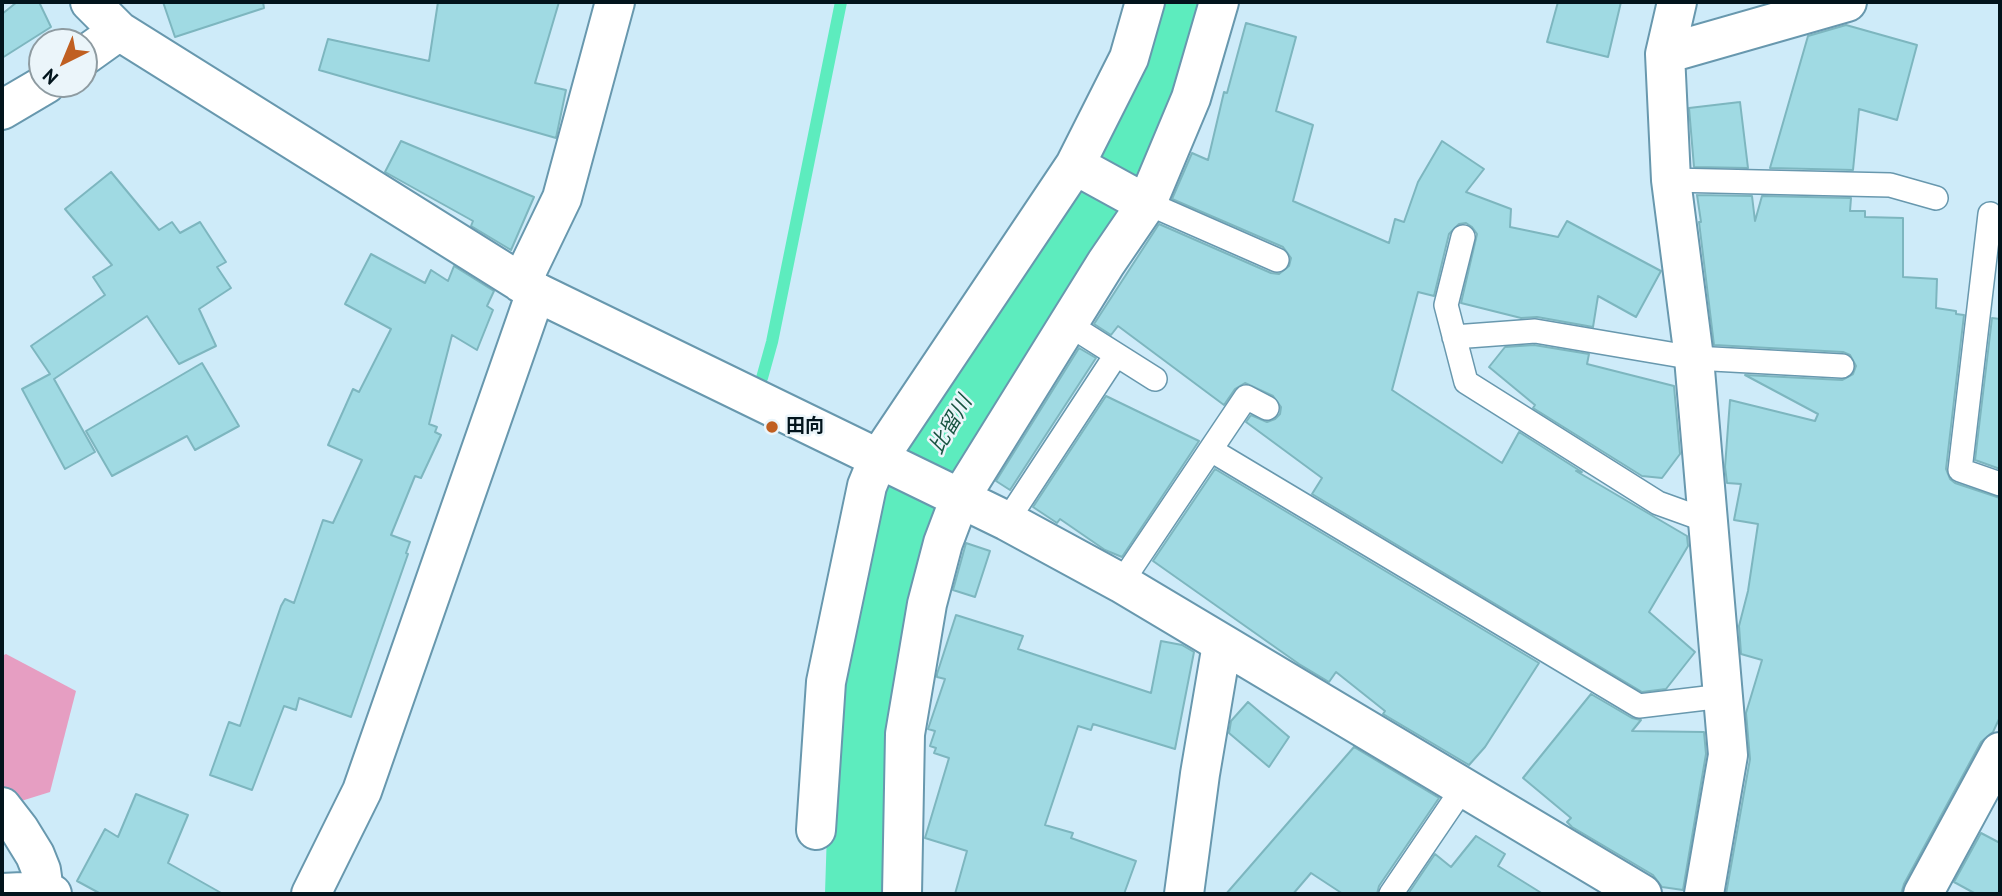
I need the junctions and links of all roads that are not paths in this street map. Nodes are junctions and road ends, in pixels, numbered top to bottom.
1 (90, 2) edge
2 (615, 2) edge
3 (1146, 2) edge
4 (1219, 2) edge
5 (1677, 2) edge
6 (1847, 2) edge
7 (119, 32) junction
8 (98, 47) edge
9 (1665, 54) junction
10 (28, 95) edge
11 (2, 110) edge
12 (1080, 168) junction
13 (1671, 180) junction
14 (1936, 198) dead end
15 (1142, 201) junction
16 (1990, 214) dead end
17 (1463, 237) dead end
18 (1277, 260) dead end
19 (528, 288) junction
20 (1068, 324) junction
21 (1454, 337) junction
22 (1116, 355) junction
23 (1694, 358) junction
24 (1843, 366) dead end
25 (1155, 379) dead end
26 (1267, 408) dead end
27 (1210, 450) junction
28 (885, 462) junction
29 (2000, 484) edge
30 (954, 495) junction
31 (1007, 521) junction
32 (1708, 521) junction
33 (1121, 583) junction
34 (1222, 644) junction
35 (1723, 696) junction
36 (2000, 752) edge
37 (1463, 788) junction
38 (2, 807) edge
39 (816, 830) dead end
40 (2, 893) edge
41 (48, 893) edge
42 (311, 894) edge
43 (902, 894) edge
44 (1184, 894) edge
45 (1391, 894) edge
46 (1642, 894) edge
47 (1704, 894) edge
48 (1923, 894) edge

1 - 7 street
2 - 19 street
3 - 12 street
4 - 15 street
5 - 9 street
6 - 9 street
7 - 8 street
7 - 19 street
9 - 13 street
10 - 11 street
12 - 15 street
12 - 28 street
13 - 14 lane
13 - 23 street
15 - 18 lane
15 - 20 street
16 - 29 lane
17 - 21 lane
19 - 28 street
19 - 42 street
20 - 22 lane
20 - 30 street
21 - 23 lane
21 - 32 lane
22 - 25 lane
22 - 31 lane
23 - 24 lane
23 - 32 street
26 - 27 lane
27 - 33 lane
27 - 35 lane
28 - 30 street
28 - 39 street
30 - 31 street
30 - 43 street
31 - 33 street
32 - 35 street
33 - 34 street
34 - 37 street
34 - 44 street
35 - 47 street
36 - 48 street
37 - 45 lane
37 - 46 street
38 - 41 street
40 - 41 street

